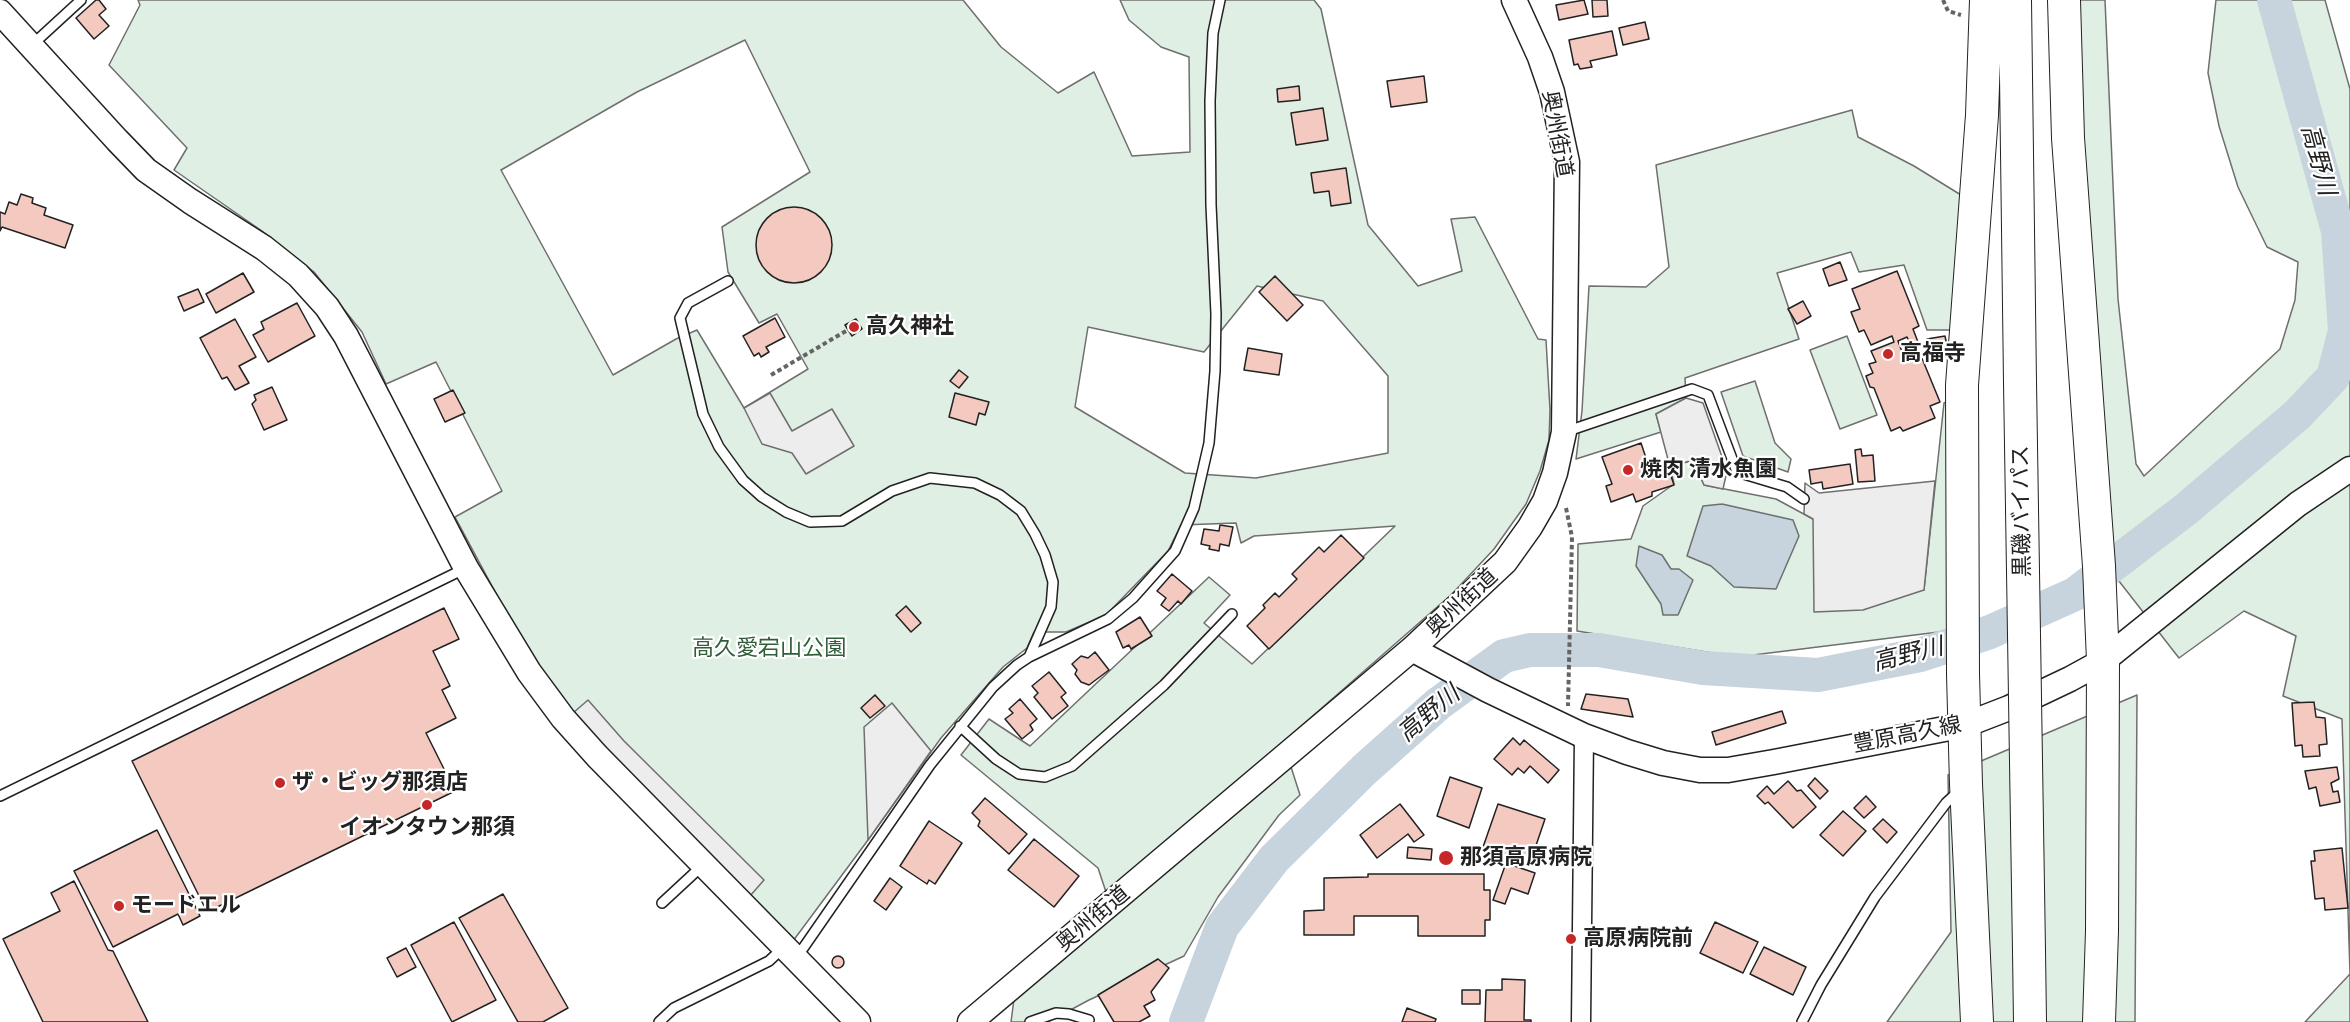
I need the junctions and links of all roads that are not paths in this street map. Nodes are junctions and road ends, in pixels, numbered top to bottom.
1 (81, 0) edge
2 (1220, 0) edge
3 (1514, 0) edge
4 (1986, 0) edge
5 (2015, 0) edge
6 (2064, 0) edge
7 (0, 12) edge
8 (31, 46) junction
9 (728, 281) dead end
10 (1564, 432) junction
11 (2350, 469) edge
12 (1804, 499) dead end
13 (466, 568) junction
14 (1232, 614) dead end
15 (1412, 649) junction
16 (1029, 657) junction
17 (2103, 661) junction
18 (1965, 725) junction
19 (960, 726) junction
20 (1584, 736) junction
21 (1966, 784) junction
22 (0, 796) edge
23 (705, 864) junction
24 (662, 903) dead end
25 (790, 953) junction
26 (1089, 1020) dead end
27 (659, 1022) edge
28 (858, 1022) edge
29 (970, 1022) edge
30 (1030, 1022) edge
31 (1581, 1022) edge
32 (1802, 1022) edge
33 (1977, 1022) edge
34 (2030, 1022) edge
35 (2099, 1022) edge

1 - 8 lane
2 - 16 lane
3 - 10 main road, 奥州街道
4 - 18 highway
5 - 34 highway, 黒磯バイパス, bridge
6 - 17 highway
7 - 8 main road
8 - 13 main road
9 - 16 lane
10 - 12 lane
10 - 15 main road, 奥州街道
11 - 17 main road, 豊原高久線
13 - 22 lane
13 - 23 main road
14 - 19 lane
15 - 20 main road, 豊原高久線
15 - 29 main road, 奥州街道
16 - 19 lane
17 - 18 main road, 豊原高久線
17 - 35 highway
18 - 20 main road, 豊原高久線
18 - 21 highway
19 - 25 lane
20 - 31 street
21 - 32 lane
21 - 33 highway
23 - 24 lane
23 - 25 main road
25 - 27 lane
25 - 28 main road
26 - 30 lane

